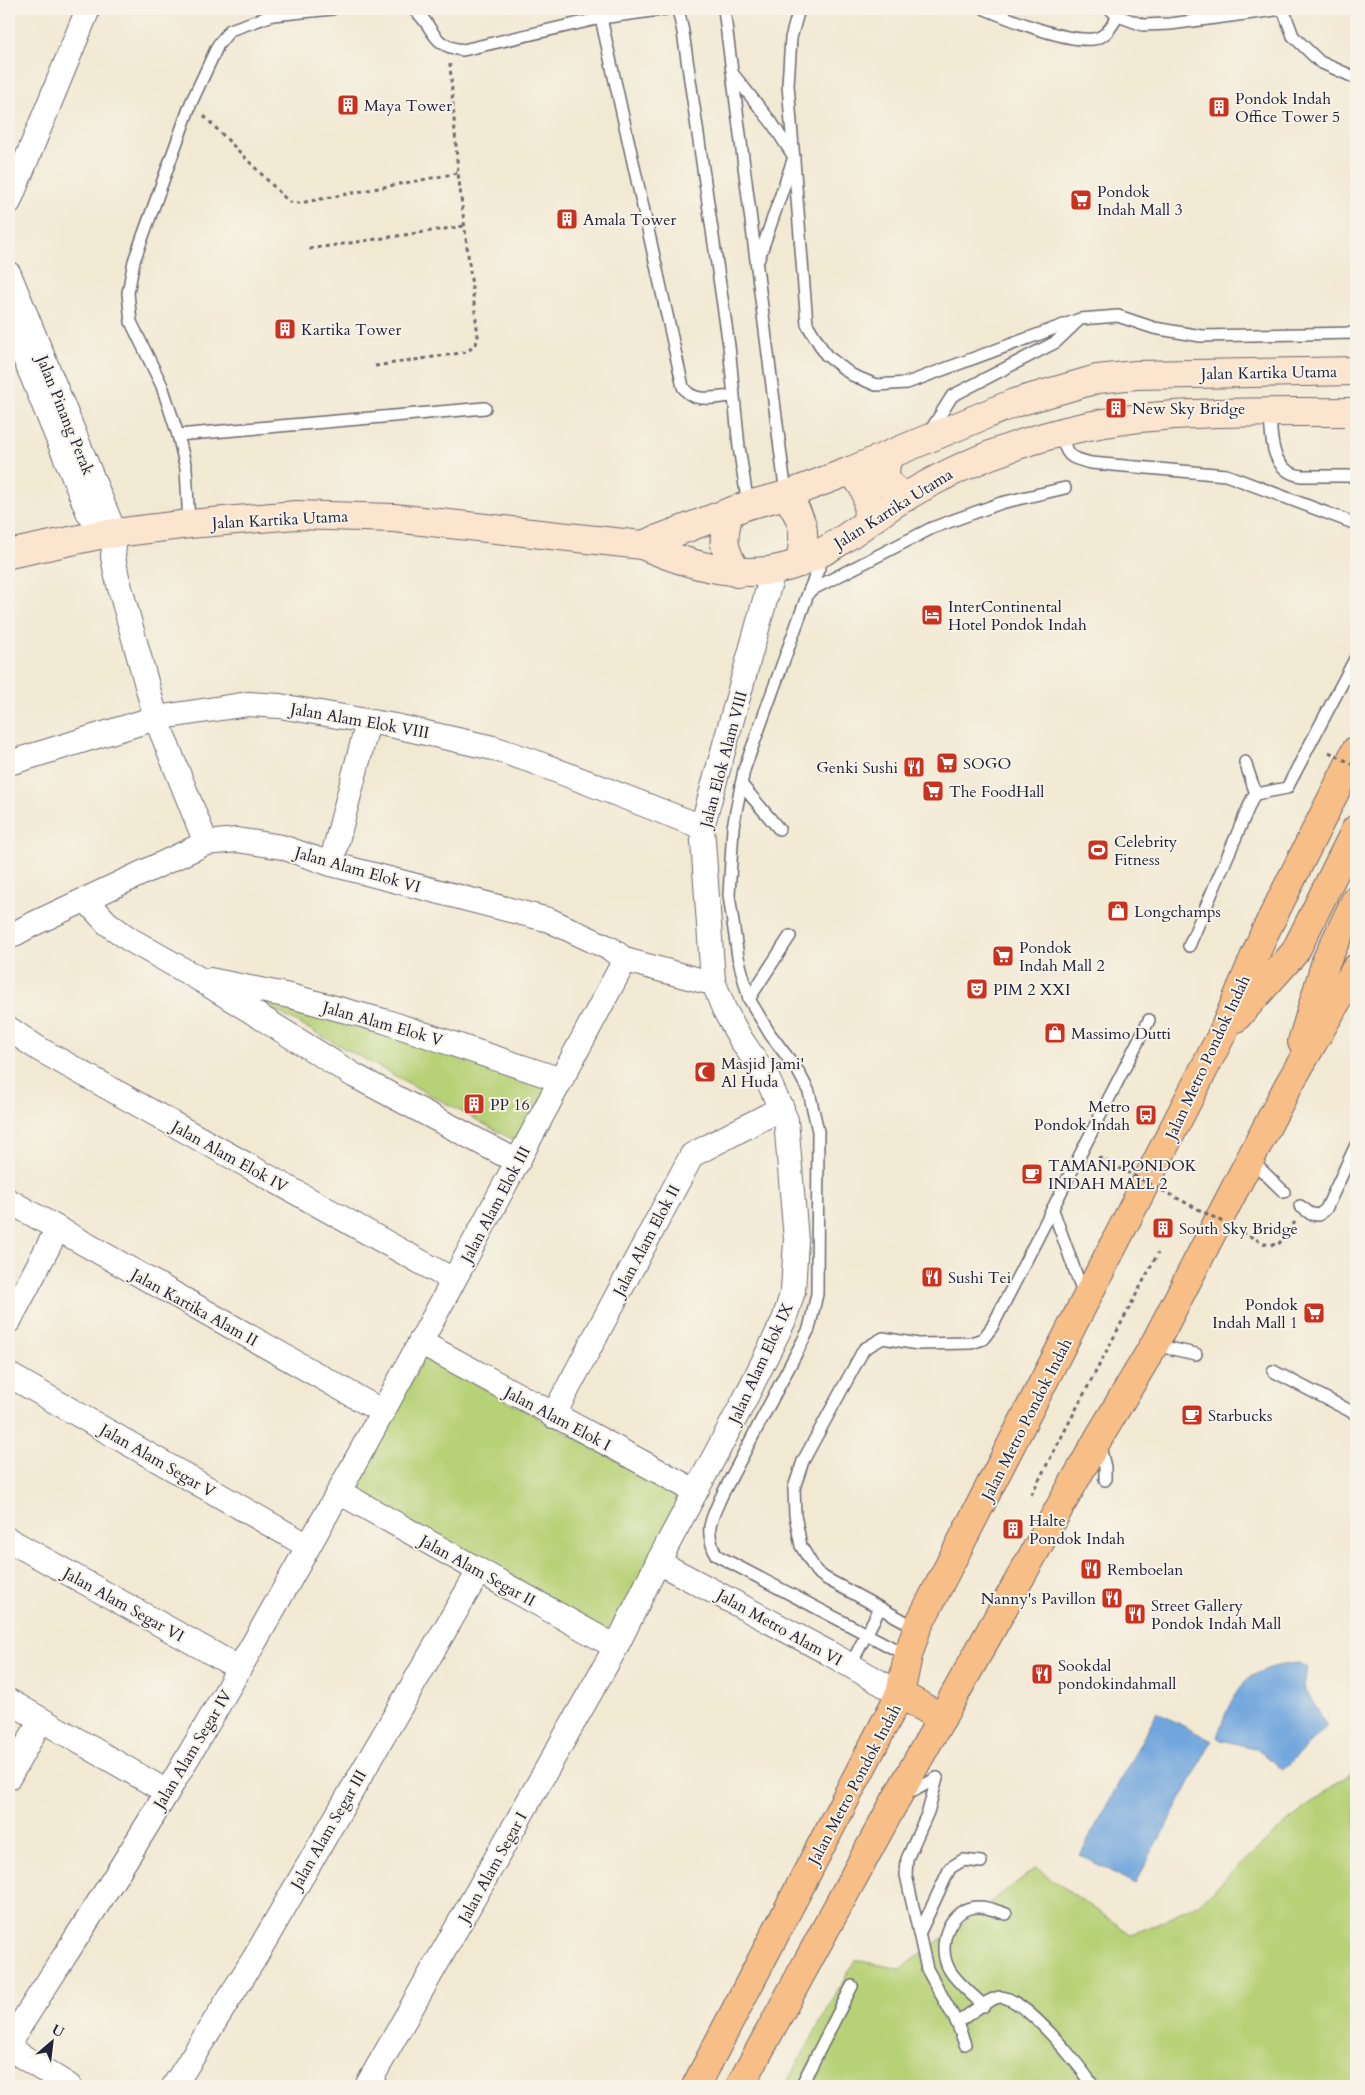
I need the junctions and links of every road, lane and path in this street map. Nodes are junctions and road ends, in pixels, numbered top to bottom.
1 (88, 9) edge
2 (332, 9) edge
3 (413, 9) edge
4 (666, 9) edge
5 (678, 9) edge
6 (724, 9) edge
7 (799, 9) edge
8 (985, 9) edge
9 (1283, 9) edge
10 (1114, 12) edge
11 (601, 18) junction
12 (448, 48) junction
13 (732, 72) junction
14 (1356, 78) edge
15 (191, 103) junction
16 (794, 157) junction
17 (458, 173) junction
18 (9, 202) edge
19 (465, 226) junction
20 (309, 249) dead end
21 (756, 264) junction
22 (9, 274) edge
23 (1080, 319) junction
24 (15, 326) edge
25 (1356, 333) edge
26 (375, 366) dead end
27 (1356, 371) edge
28 (733, 396) junction
29 (485, 408) dead end
30 (1356, 412) edge
31 (1270, 413) junction
32 (1060, 432) junction
33 (178, 435) junction
34 (924, 441) junction
35 (888, 456) junction
36 (850, 472) junction
37 (1356, 476) edge
38 (1065, 488) dead end
39 (786, 495) junction
40 (906, 497) junction
41 (739, 508) junction
42 (867, 522) junction
43 (189, 524) junction
44 (1356, 524) edge
45 (109, 542) junction
46 (642, 545) junction
47 (825, 550) junction
48 (9, 554) edge
49 (800, 563) junction
50 (773, 571) junction
51 (737, 573) junction
52 (809, 591) junction
53 (1356, 657) edge
54 (156, 718) junction
55 (368, 722) junction
56 (1356, 750) edge
57 (1329, 752) dead end
58 (1245, 762) dead end
59 (9, 763) edge
60 (1356, 766) edge
61 (741, 784) junction
62 (1256, 794) junction
63 (702, 826) junction
64 (779, 829) dead end
65 (1356, 829) edge
66 (206, 844) junction
67 (331, 864) junction
68 (1356, 899) edge
69 (87, 901) junction
70 (790, 936) dead end
71 (9, 938) edge
72 (1189, 946) dead end
73 (625, 960) junction
74 (1356, 968) edge
75 (201, 980) junction
76 (713, 981) junction
77 (749, 999) junction
78 (1149, 1020) dead end
79 (9, 1029) edge
80 (1222, 1034) junction
81 (561, 1080) junction
82 (1288, 1086) junction
83 (782, 1108) junction
84 (1356, 1145) edge
85 (1098, 1157) dead end
86 (1251, 1160) junction
87 (518, 1162) junction
88 (1284, 1192) dead end
89 (9, 1201) edge
90 (1302, 1208) joint
91 (1053, 1210) junction
92 (57, 1230) junction
93 (1158, 1253) dead end
94 (453, 1280) junction
95 (1086, 1302) junction
96 (9, 1321) edge
97 (420, 1342) junction
98 (1154, 1345) junction
99 (1196, 1354) dead end
100 (1273, 1370) dead end
101 (9, 1375) edge
102 (383, 1412) junction
103 (1356, 1414) edge
104 (553, 1416) junction
105 (1098, 1439) junction
106 (364, 1447) joint
107 (1105, 1480) dead end
108 (695, 1491) junction
109 (339, 1492) junction
110 (1031, 1495) dead end
111 (9, 1540) edge
112 (308, 1546) junction
113 (658, 1562) junction
114 (479, 1571) junction
115 (880, 1608) junction
116 (918, 1628) junction
117 (866, 1635) junction
118 (616, 1647) junction
119 (908, 1656) junction
120 (850, 1666) junction
121 (240, 1668) junction
122 (900, 1694) junction
123 (9, 1701) edge
124 (942, 1718) junction
125 (41, 1720) junction
126 (9, 1777) edge
127 (167, 1792) junction
128 (895, 1801) junction
129 (981, 1862) dead end
130 (1006, 1914) dead end
131 (919, 1934) junction
132 (852, 1986) dead end
133 (984, 2006) junction
134 (957, 2023) junction
135 (9, 2043) edge
136 (965, 2044) dead end
137 (9, 2048) edge
138 (69, 2086) edge
139 (174, 2086) edge
140 (367, 2086) edge
141 (696, 2086) edge
142 (740, 2086) edge
143 (801, 2086) edge
144 (1093, 2086) edge

1 - 18 street
2 - 15 lane
3 - 12 lane
4 - 11 lane
5 - 28 lane
6 - 13 lane
7 - 16 lane
8 - 10 lane
9 - 10 lane
9 - 14 lane
11 - 12 lane
11 - 28 lane
12 - 17 path
13 - 16 lane
13 - 21 lane
15 - 17 path
15 - 33 lane
16 - 21 lane
16 - 23 lane
17 - 19 path
19 - 20 path
19 - 26 path
21 - 39 lane
22 - 24 street, Jalan Pinang Perak
23 - 25 lane
23 - 34 lane
24 - 45 street, Jalan Pinang Perak
27 - 34 main road, Jalan Kartika Utama
28 - 41 lane
29 - 33 lane
30 - 31 main road, Jalan Kartika Utama
31 - 32 main road, Jalan Kartika Utama
31 - 37 lane
32 - 40 main road, Jalan Kartika Utama
32 - 44 lane
33 - 43 lane
34 - 35 main road, Jalan Kartika Utama
35 - 36 main road, Jalan Kartika Utama
35 - 40 main road
36 - 39 main road, Jalan Kartika Utama
36 - 42 main road
38 - 52 lane
39 - 41 main road, Jalan Kartika Utama
39 - 49 main road
40 - 42 main road, Jalan Kartika Utama
41 - 46 main road, Jalan Kartika Utama
41 - 51 main road
42 - 47 main road, Jalan Kartika Utama
43 - 45 main road, Jalan Kartika Utama
43 - 46 main road, Jalan Kartika Utama
45 - 48 main road, Jalan Kartika Utama
45 - 54 street, Jalan Pinang Perak
46 - 51 main road, Jalan Kartika Utama
47 - 49 main road, Jalan Kartika Utama
47 - 52 lane
49 - 50 main road, Jalan Kartika Utama
50 - 51 main road, Jalan Kartika Utama
50 - 63 street, Jalan Elok Alam VIII
52 - 61 lane
53 - 62 lane
54 - 55 street, Jalan Alam Elok VIII
54 - 59 street, Jalan Alam Elok VIII
54 - 66 street, Jalan Pinang Perak
55 - 63 street, Jalan Alam Elok VIII
55 - 67 street
56 - 80 highway, Jalan Metro Pondok Indah
57 - 60 path, bridge
58 - 62 lane
61 - 64 lane
61 - 77 lane
62 - 72 lane
63 - 76 street, Jalan Elok Alam VIII
65 - 80 highway
66 - 67 street, Jalan Alam Elok VI
66 - 69 street, Jalan Alam Elok VI
67 - 73 street, Jalan Alam Elok VI
68 - 82 highway
69 - 71 street, Jalan Alam Elok VI
69 - 75 street, Jalan Alam Elok V
70 - 77 lane
73 - 76 street, Jalan Alam Elok VI
73 - 81 street, Jalan Alam Elok III
74 - 82 highway
75 - 81 street, Jalan Alam Elok V
75 - 87 street, Jalan Alam Elok V
76 - 83 street, Jalan Alam Elok IX
77 - 117 lane
78 - 91 lane
79 - 94 street, Jalan Alam Elok IV
80 - 95 highway, Jalan Metro Pondok Indah
81 - 87 street, Jalan Alam Elok III
82 - 86 highway
83 - 104 street, Jalan Alam Elok II
83 - 108 street, Jalan Alam Elok IX
84 - 90 lane
85 - 90 path, bridge
86 - 88 lane
86 - 98 highway
87 - 94 street, Jalan Alam Elok III
89 - 92 street, Jalan Kartika Alam II
91 - 95 lane
91 - 115 lane
92 - 96 street
92 - 102 street, Jalan Kartika Alam II
93 - 110 path
94 - 97 street, Jalan Alam Elok III
95 - 116 highway, Jalan Metro Pondok Indah
97 - 102 street, Jalan Alam Elok III
97 - 104 street, Jalan Alam Elok I
98 - 99 lane
98 - 105 highway
100 - 103 lane
101 - 112 street, Jalan Alam Segar V
102 - 106 street, Jalan Alam Elok III
104 - 108 street, Jalan Alam Elok I
105 - 107 lane
105 - 124 highway
106 - 109 street, Jalan Alam Segar IV
108 - 113 street, Jalan Alam Elok IX
109 - 112 street, Jalan Alam Segar IV
109 - 114 street, Jalan Alam Segar II
111 - 121 street, Jalan Alam Segar VI
112 - 121 street, Jalan Alam Segar IV
113 - 118 street, Jalan Alam Elok IX
113 - 120 street, Jalan Metro Alam VI
114 - 118 street, Jalan Alam Segar II
114 - 139 street, Jalan Alam Segar III
115 - 116 lane
115 - 117 lane
116 - 119 highway, Jalan Metro Pondok Indah
117 - 119 lane
117 - 120 lane
118 - 140 street, Jalan Alam Segar I
119 - 122 highway, Jalan Metro Pondok Indah
120 - 122 street, Jalan Metro Alam VI
121 - 127 street, Jalan Alam Segar IV
122 - 124 highway
122 - 141 highway, Jalan Metro Pondok Indah
123 - 125 street
124 - 128 highway
125 - 126 street
125 - 127 street
127 - 135 street, Jalan Alam Segar IV
128 - 131 lane
128 - 142 highway
129 - 131 lane
130 - 133 lane
131 - 134 lane
132 - 143 lane
133 - 134 lane
133 - 144 lane
134 - 136 lane
137 - 138 street

